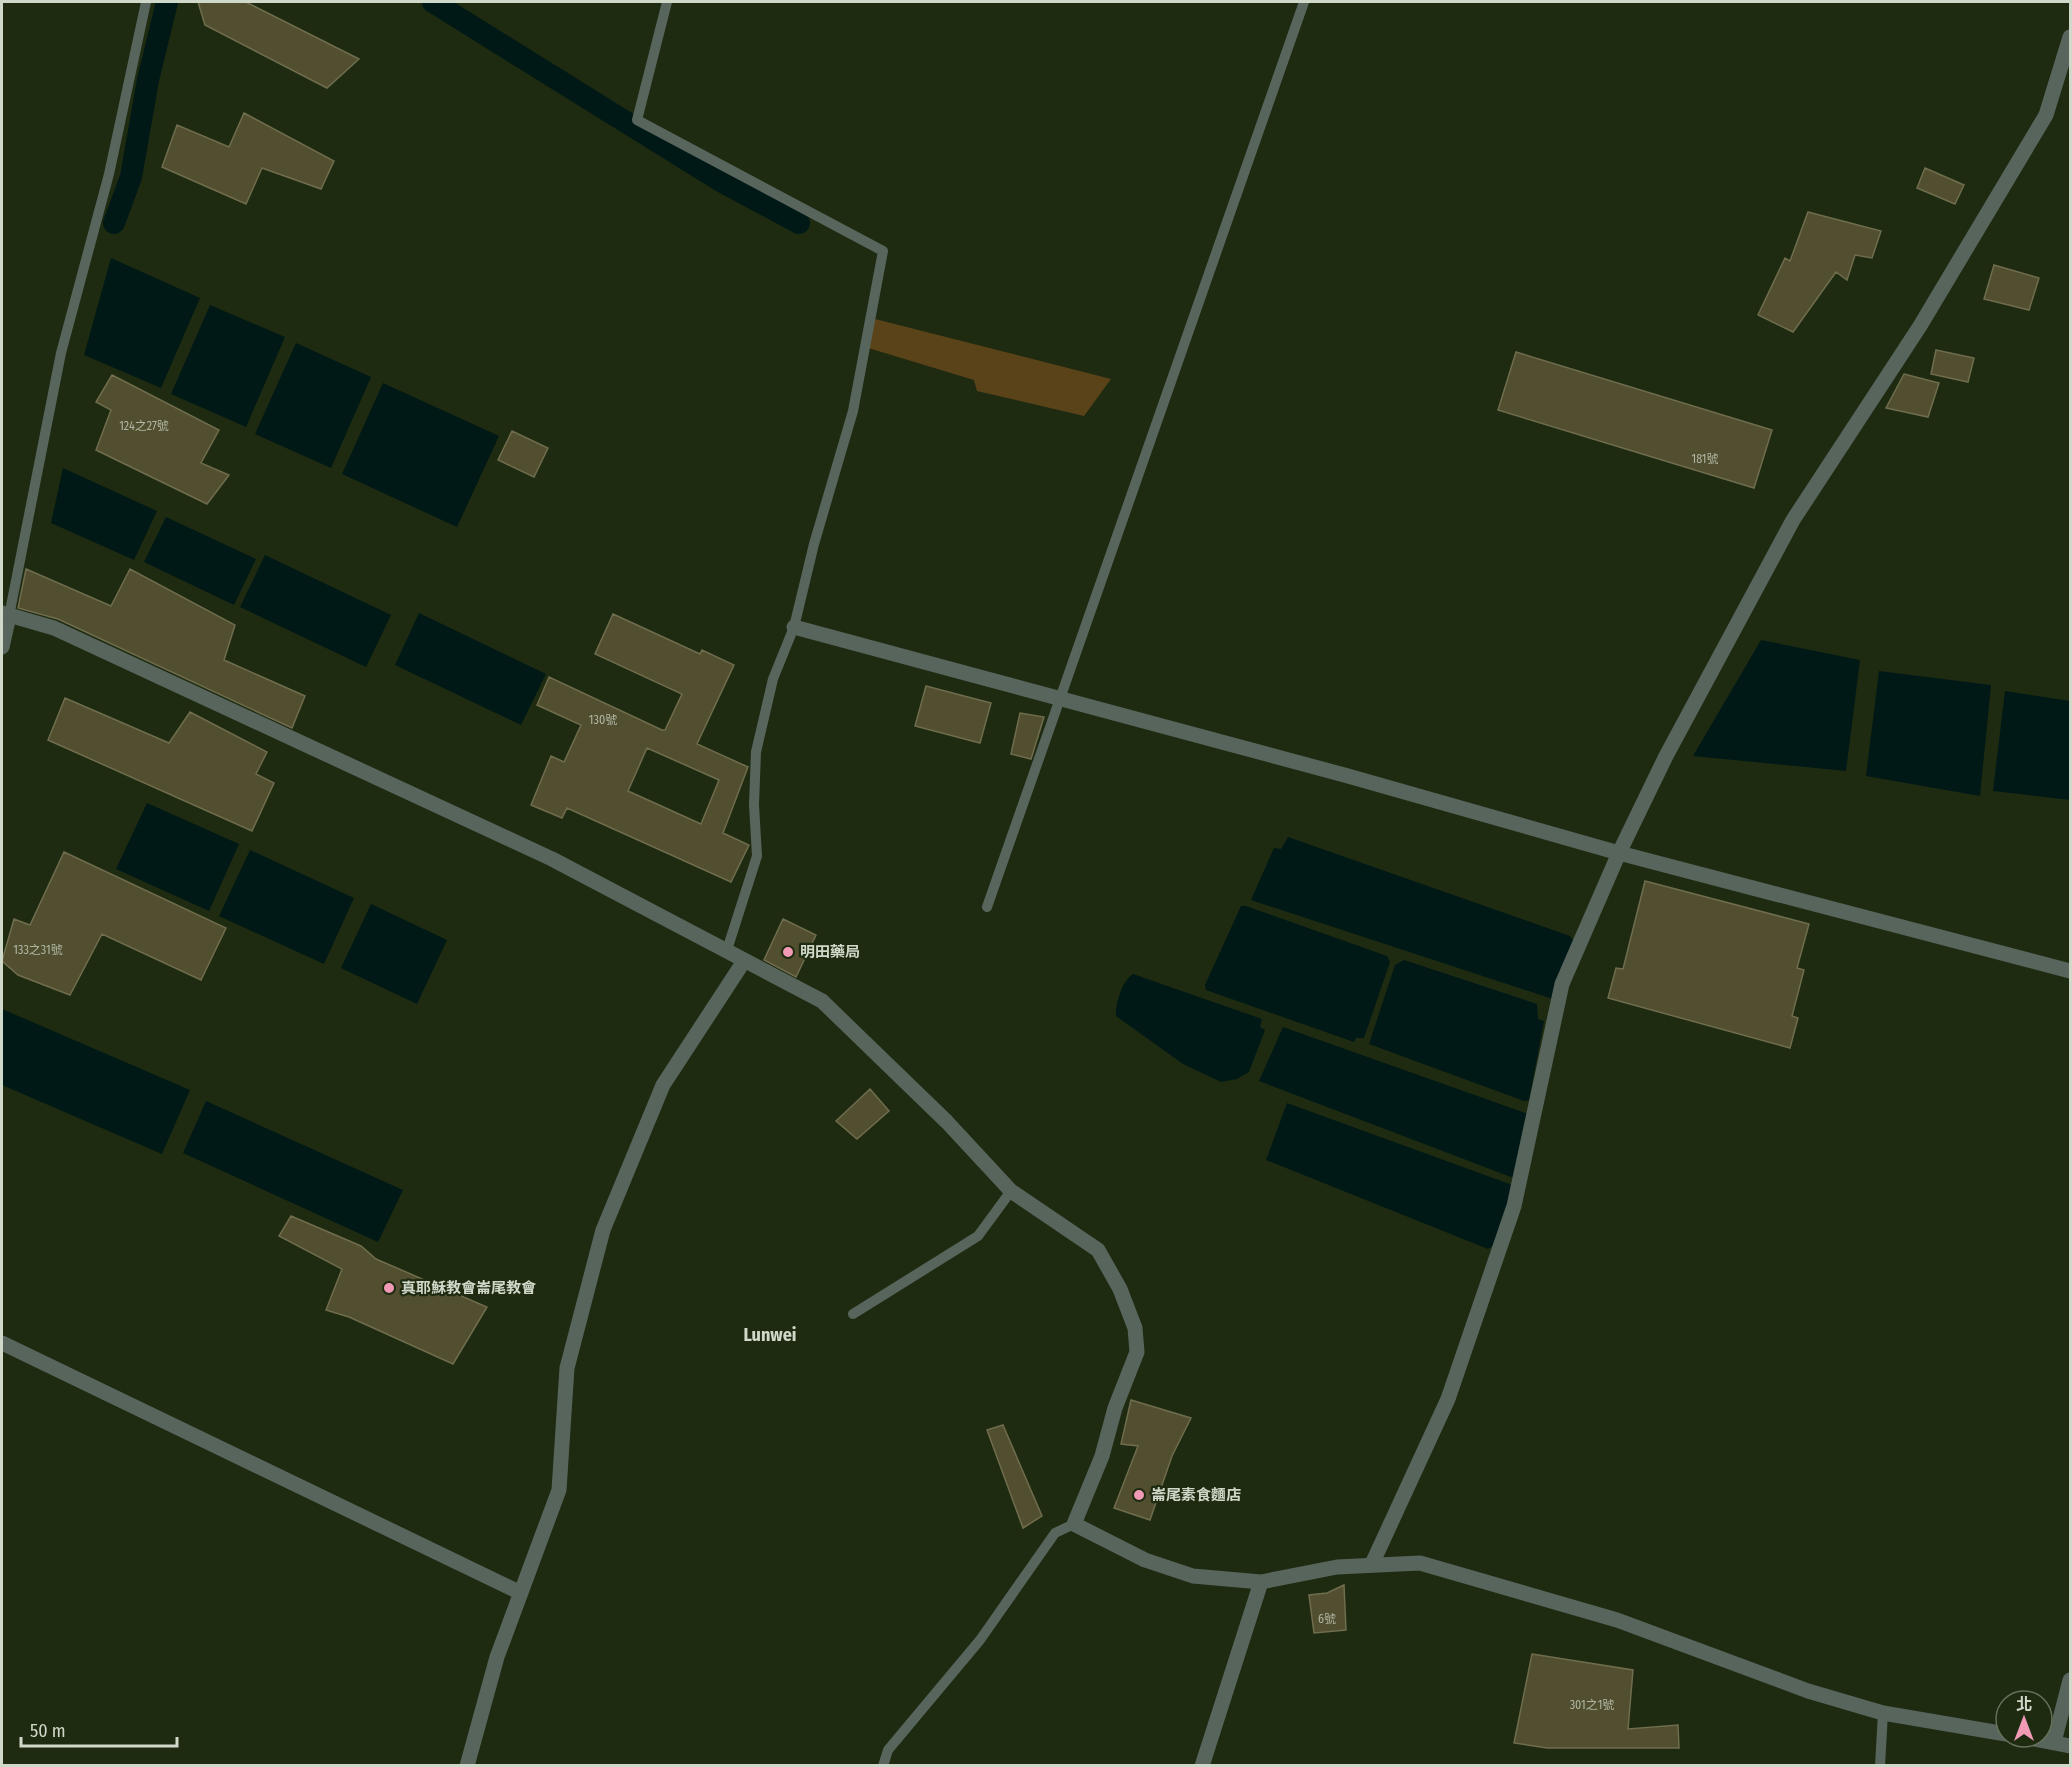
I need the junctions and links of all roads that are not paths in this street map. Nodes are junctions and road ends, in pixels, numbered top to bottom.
1 (147, 2) edge
2 (667, 2) edge
3 (1304, 2) edge
4 (2070, 38) edge
5 (5, 615) edge
6 (794, 627) junction
7 (2, 647) edge
8 (1060, 699) junction
9 (1619, 853) junction
10 (987, 907) dead end
11 (726, 953) junction
12 (744, 961) junction
13 (2070, 971) edge
14 (1011, 1191) junction
15 (853, 1314) dead end
16 (2, 1343) edge
17 (1074, 1524) junction
18 (1372, 1564) junction
19 (1261, 1582) junction
20 (521, 1593) junction
21 (2070, 1680) edge
22 (1883, 1713) junction
23 (1994, 1732) edge
24 (2054, 1742) joint
25 (2070, 1746) edge
26 (466, 1766) edge
27 (883, 1766) edge
28 (1202, 1766) edge
29 (1880, 1766) edge

1 - 5 lane
2 - 6 lane
3 - 8 lane
4 - 9 street
5 - 7 street
5 - 11 street
6 - 8 street
6 - 11 lane
8 - 9 street
8 - 10 lane
9 - 13 street
9 - 18 street
11 - 12 street
12 - 14 street
12 - 20 street
14 - 15 lane
14 - 17 street
16 - 20 street
17 - 19 street
17 - 27 lane
18 - 19 street
18 - 22 street
19 - 28 street
20 - 26 street
21 - 24 street
22 - 23 street
22 - 29 lane
24 - 25 street

